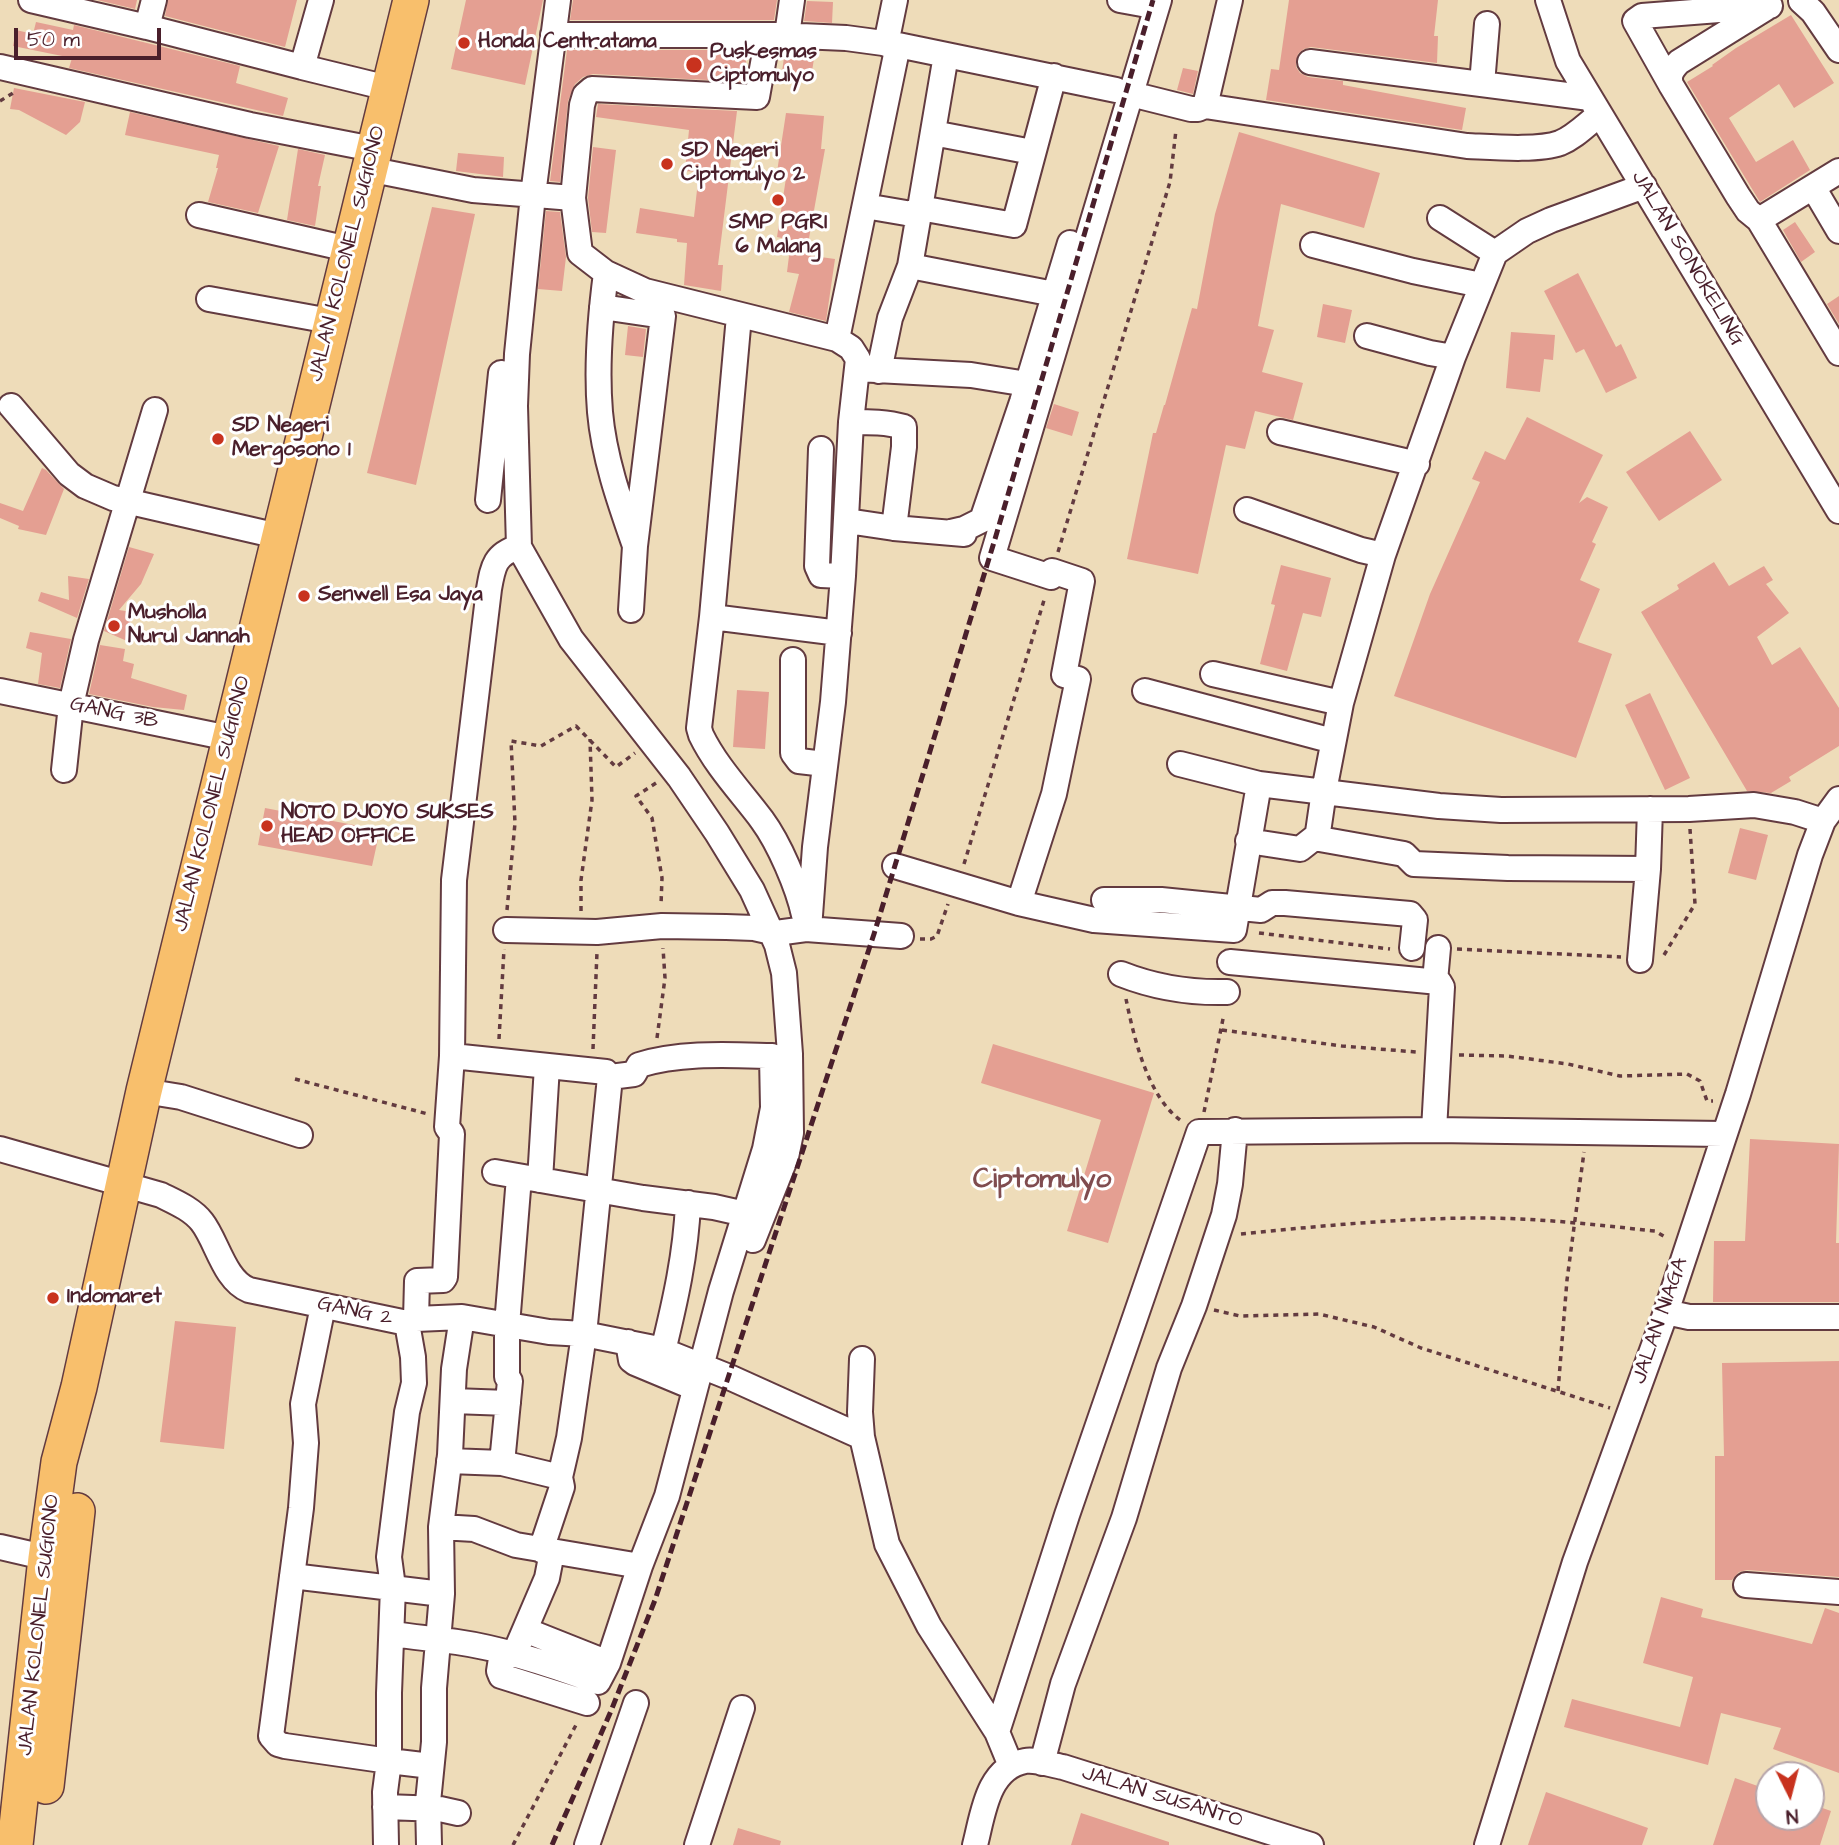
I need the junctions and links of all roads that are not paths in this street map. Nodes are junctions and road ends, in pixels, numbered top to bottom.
1 (31, 0) edge
2 (154, 0) edge
3 (320, 0) edge
4 (411, 0) edge
5 (558, 0) edge
6 (792, 0) edge
7 (895, 0) edge
8 (1230, 0) edge
9 (1548, 0) edge
10 (1141, 1) edge
11 (1791, 1) edge
12 (62, 4) edge
13 (1488, 24) dead end
14 (148, 27) junction
15 (553, 35) junction
16 (777, 35) junction
17 (892, 44) junction
18 (1839, 50) edge
19 (946, 55) junction
20 (1310, 62) dead end
21 (0, 67) edge
22 (302, 67) junction
23 (1054, 76) junction
24 (1482, 84) junction
25 (1671, 85) junction
26 (388, 88) junction
27 (1124, 92) junction
28 (1205, 106) junction
29 (1595, 106) junction
30 (933, 133) junction
31 (1032, 152) junction
32 (370, 159) junction
33 (1839, 171) edge
34 (1644, 186) junction
35 (1813, 187) junction
36 (533, 195) junction
37 (573, 198) junction
38 (865, 206) junction
39 (920, 208) junction
40 (199, 215) dead end
41 (1440, 218) dead end
42 (1759, 220) junction
43 (1839, 231) edge
44 (1313, 245) dead end
45 (348, 249) junction
46 (1495, 253) junction
47 (526, 264) junction
48 (910, 267) junction
49 (606, 272) junction
50 (1481, 285) junction
51 (1054, 294) junction
52 (209, 299) dead end
53 (602, 307) junction
54 (739, 316) junction
55 (330, 321) junction
56 (1367, 337) dead end
57 (837, 339) junction
58 (1839, 353) edge
59 (1453, 357) junction
60 (868, 370) junction
61 (1027, 384) junction
62 (11, 406) dead end
63 (155, 410) dead end
64 (851, 422) junction
65 (1280, 432) dead end
66 (821, 449) dead end
67 (1417, 464) junction
68 (488, 500) dead end
69 (129, 503) junction
70 (1247, 510) dead end
71 (1839, 511) edge
72 (847, 521) junction
73 (894, 528) junction
74 (951, 532) junction
75 (278, 536) junction
76 (998, 540) junction
77 (635, 546) junction
78 (519, 547) junction
79 (1383, 555) junction
80 (843, 576) junction
81 (631, 610) dead end
82 (712, 617) junction
83 (839, 633) junction
84 (793, 660) dead end
85 (1213, 674) dead end
86 (0, 691) edge
87 (1145, 691) dead end
88 (1341, 703) junction
89 (71, 705) junction
90 (229, 738) junction
91 (1333, 741) junction
92 (825, 764) junction
93 (1180, 764) dead end
94 (64, 770) dead end
95 (1259, 783) junction
96 (1324, 790) junction
97 (1839, 799) edge
98 (1650, 809) junction
99 (1823, 821) junction
100 (1317, 839) junction
101 (1248, 841) junction
102 (895, 866) dead end
103 (1648, 869) junction
104 (1104, 900) dead end
105 (1019, 903) junction
106 (1235, 919) junction
107 (808, 929) junction
108 (506, 930) road end
109 (771, 933) junction
110 (901, 936) dead end
111 (1412, 948) road end
112 (1438, 948) road end
113 (1640, 960) road end
114 (1230, 962) dead end
115 (1121, 974) road end
116 (1435, 981) junction
117 (1227, 992) road end
118 (452, 1056) junction
119 (547, 1066) junction
120 (601, 1074) junction
121 (144, 1091) junction
122 (1235, 1130) junction
123 (1434, 1130) junction
124 (1723, 1134) junction
125 (300, 1135) dead end
126 (0, 1150) edge
127 (495, 1172) dead end
128 (530, 1178) junction
129 (122, 1184) junction
130 (600, 1191) junction
131 (688, 1203) junction
132 (745, 1214) junction
133 (323, 1306) junction
134 (1666, 1312) junction
135 (462, 1317) junction
136 (1839, 1317) edge
137 (411, 1321) junction
138 (507, 1325) junction
139 (584, 1334) junction
140 (628, 1342) junction
141 (663, 1351) junction
142 (862, 1359) dead end
143 (703, 1375) junction
144 (453, 1401) junction
145 (508, 1403) junction
146 (862, 1437) junction
147 (449, 1461) junction
148 (502, 1463) junction
149 (561, 1477) junction
150 (441, 1527) junction
151 (0, 1548) edge
152 (547, 1551) junction
153 (58, 1560) junction
154 (640, 1566) junction
155 (292, 1576) junction
156 (1746, 1585) dead end
157 (393, 1587) junction
158 (1839, 1592) edge
159 (442, 1594) junction
160 (525, 1630) junction
161 (392, 1634) junction
162 (437, 1640) junction
163 (508, 1653) junction
164 (608, 1663) junction
165 (587, 1703) road end
166 (636, 1703) dead end
167 (742, 1708) dead end
168 (997, 1732) junction
169 (389, 1761) junction
170 (1042, 1763) junction
171 (431, 1766) junction
172 (1011, 1766) junction
173 (385, 1807) junction
174 (428, 1808) junction
175 (458, 1813) dead end
176 (15, 1845) edge
177 (37, 1845) edge
178 (386, 1845) edge
179 (429, 1845) edge
180 (587, 1845) edge
181 (697, 1845) edge
182 (975, 1845) edge
183 (1311, 1845) edge
184 (1487, 1845) edge

1 - 12 street
2 - 14 street
3 - 22 street
4 - 26 highway, JALAN KOLONEL SUGIONO
5 - 15 street
6 - 16 street
7 - 17 street
8 - 28 street
9 - 29 street, JALAN SONOKELING
10 - 27 street
11 - 18 street
11 - 25 street
11 - 25 street
12 - 14 street
13 - 24 street
14 - 22 street
15 - 16 street
15 - 36 street
16 - 17 street
16 - 37 street
17 - 19 street
17 - 38 street
19 - 23 street
19 - 30 street
20 - 24 street
21 - 32 street
22 - 26 street
23 - 27 street
23 - 31 street
24 - 29 street
25 - 42 street
26 - 32 highway, JALAN KOLONEL SUGIONO
27 - 28 street
27 - 51 street
27 - 76 street
28 - 29 street
29 - 34 street, JALAN SONOKELING
30 - 31 street
30 - 39 street
31 - 39 street
32 - 36 street
32 - 45 highway, JALAN KOLONEL SUGIONO
33 - 35 street
34 - 46 street
34 - 71 street, JALAN SONOKELING
35 - 42 street
35 - 43 street
36 - 37 street
36 - 47 street
37 - 49 street
38 - 39 street
38 - 57 street
39 - 48 street
40 - 45 street
41 - 46 street
42 - 58 street
44 - 50 street
45 - 55 highway, JALAN KOLONEL SUGIONO
46 - 50 street
47 - 68 street
47 - 78 street
48 - 51 street
48 - 60 street
49 - 53 street
49 - 54 street
50 - 59 street
51 - 61 street
52 - 55 street
53 - 77 street
53 - 77 street
54 - 57 street
54 - 82 street
55 - 75 highway, JALAN KOLONEL SUGIONO
56 - 59 street
57 - 60 street
59 - 67 street
60 - 61 street
60 - 64 street
61 - 74 street
62 - 69 street
63 - 69 street
64 - 72 street
64 - 73 street
65 - 67 street
66 - 80 street
67 - 79 street
69 - 75 street
69 - 89 street
70 - 79 street
72 - 73 street
72 - 80 street
73 - 74 street
74 - 76 street
75 - 90 highway, JALAN KOLONEL SUGIONO
76 - 105 street
77 - 81 street
78 - 109 street
78 - 118 street
79 - 88 street
80 - 83 street
82 - 83 street
82 - 107 street
83 - 92 street
84 - 92 street
85 - 88 street
86 - 89 street, GANG 3B
87 - 91 street
88 - 91 street
89 - 90 street, GANG 3B
89 - 94 street
90 - 121 highway, JALAN KOLONEL SUGIONO
91 - 96 street
92 - 107 street
93 - 95 street
95 - 96 street
95 - 101 street
96 - 98 street
96 - 100 street
97 - 99 street, JALAN NIAGA
98 - 99 street
98 - 103 street
99 - 124 street, JALAN NIAGA
100 - 101 street
100 - 103 street
101 - 106 street
102 - 105 street
103 - 113 street
104 - 106 street
105 - 106 street
106 - 111 street
107 - 109 street
107 - 110 street
108 - 109 street
109 - 143 street
112 - 116 street
114 - 116 street
115 - 117 street
116 - 123 street
118 - 119 street
118 - 137 street
119 - 120 street
119 - 128 street
120 - 130 street
120 - 132 street
121 - 125 street
121 - 129 highway, JALAN KOLONEL SUGIONO
122 - 123 street
122 - 168 street
122 - 170 street
123 - 124 street
124 - 134 street, JALAN NIAGA
126 - 129 street, GANG 2
127 - 128 street
128 - 130 street
128 - 138 street
129 - 133 street, GANG 2
129 - 153 highway, JALAN KOLONEL SUGIONO
130 - 131 street
130 - 139 street
131 - 132 street
131 - 141 street
132 - 143 street
133 - 137 street, GANG 2
133 - 155 street
134 - 136 street
134 - 184 street, JALAN NIAGA
135 - 137 street, GANG 2
135 - 138 street, GANG 2
135 - 144 street
137 - 157 street
138 - 139 street, GANG 2
138 - 145 street
139 - 140 street, GANG 2
139 - 149 street
140 - 141 street, GANG 2
140 - 143 street
141 - 143 street, GANG 2
142 - 146 street
143 - 146 street
143 - 154 street
144 - 145 street
144 - 147 street
145 - 148 street
146 - 168 street
147 - 148 street
147 - 150 street
148 - 149 street
149 - 152 street
150 - 152 street
150 - 159 street
151 - 153 street
152 - 154 street
152 - 160 street
153 - 176 highway, JALAN KOLONEL SUGIONO
153 - 177 highway, JALAN KOLONEL SUGIONO
154 - 164 street
155 - 157 street
155 - 169 street
156 - 158 street
157 - 159 street
157 - 161 street
159 - 162 street
160 - 163 street
160 - 164 street
161 - 162 street
161 - 169 street
162 - 163 street
162 - 171 street
163 - 164 street
163 - 165 street
166 - 180 street
167 - 181 street
168 - 172 street
169 - 171 street
169 - 173 street
170 - 172 street, JALAN SUSANTO
170 - 183 street, JALAN SUSANTO
171 - 174 street
172 - 182 street
173 - 174 street
173 - 178 street
174 - 175 street
174 - 179 street

